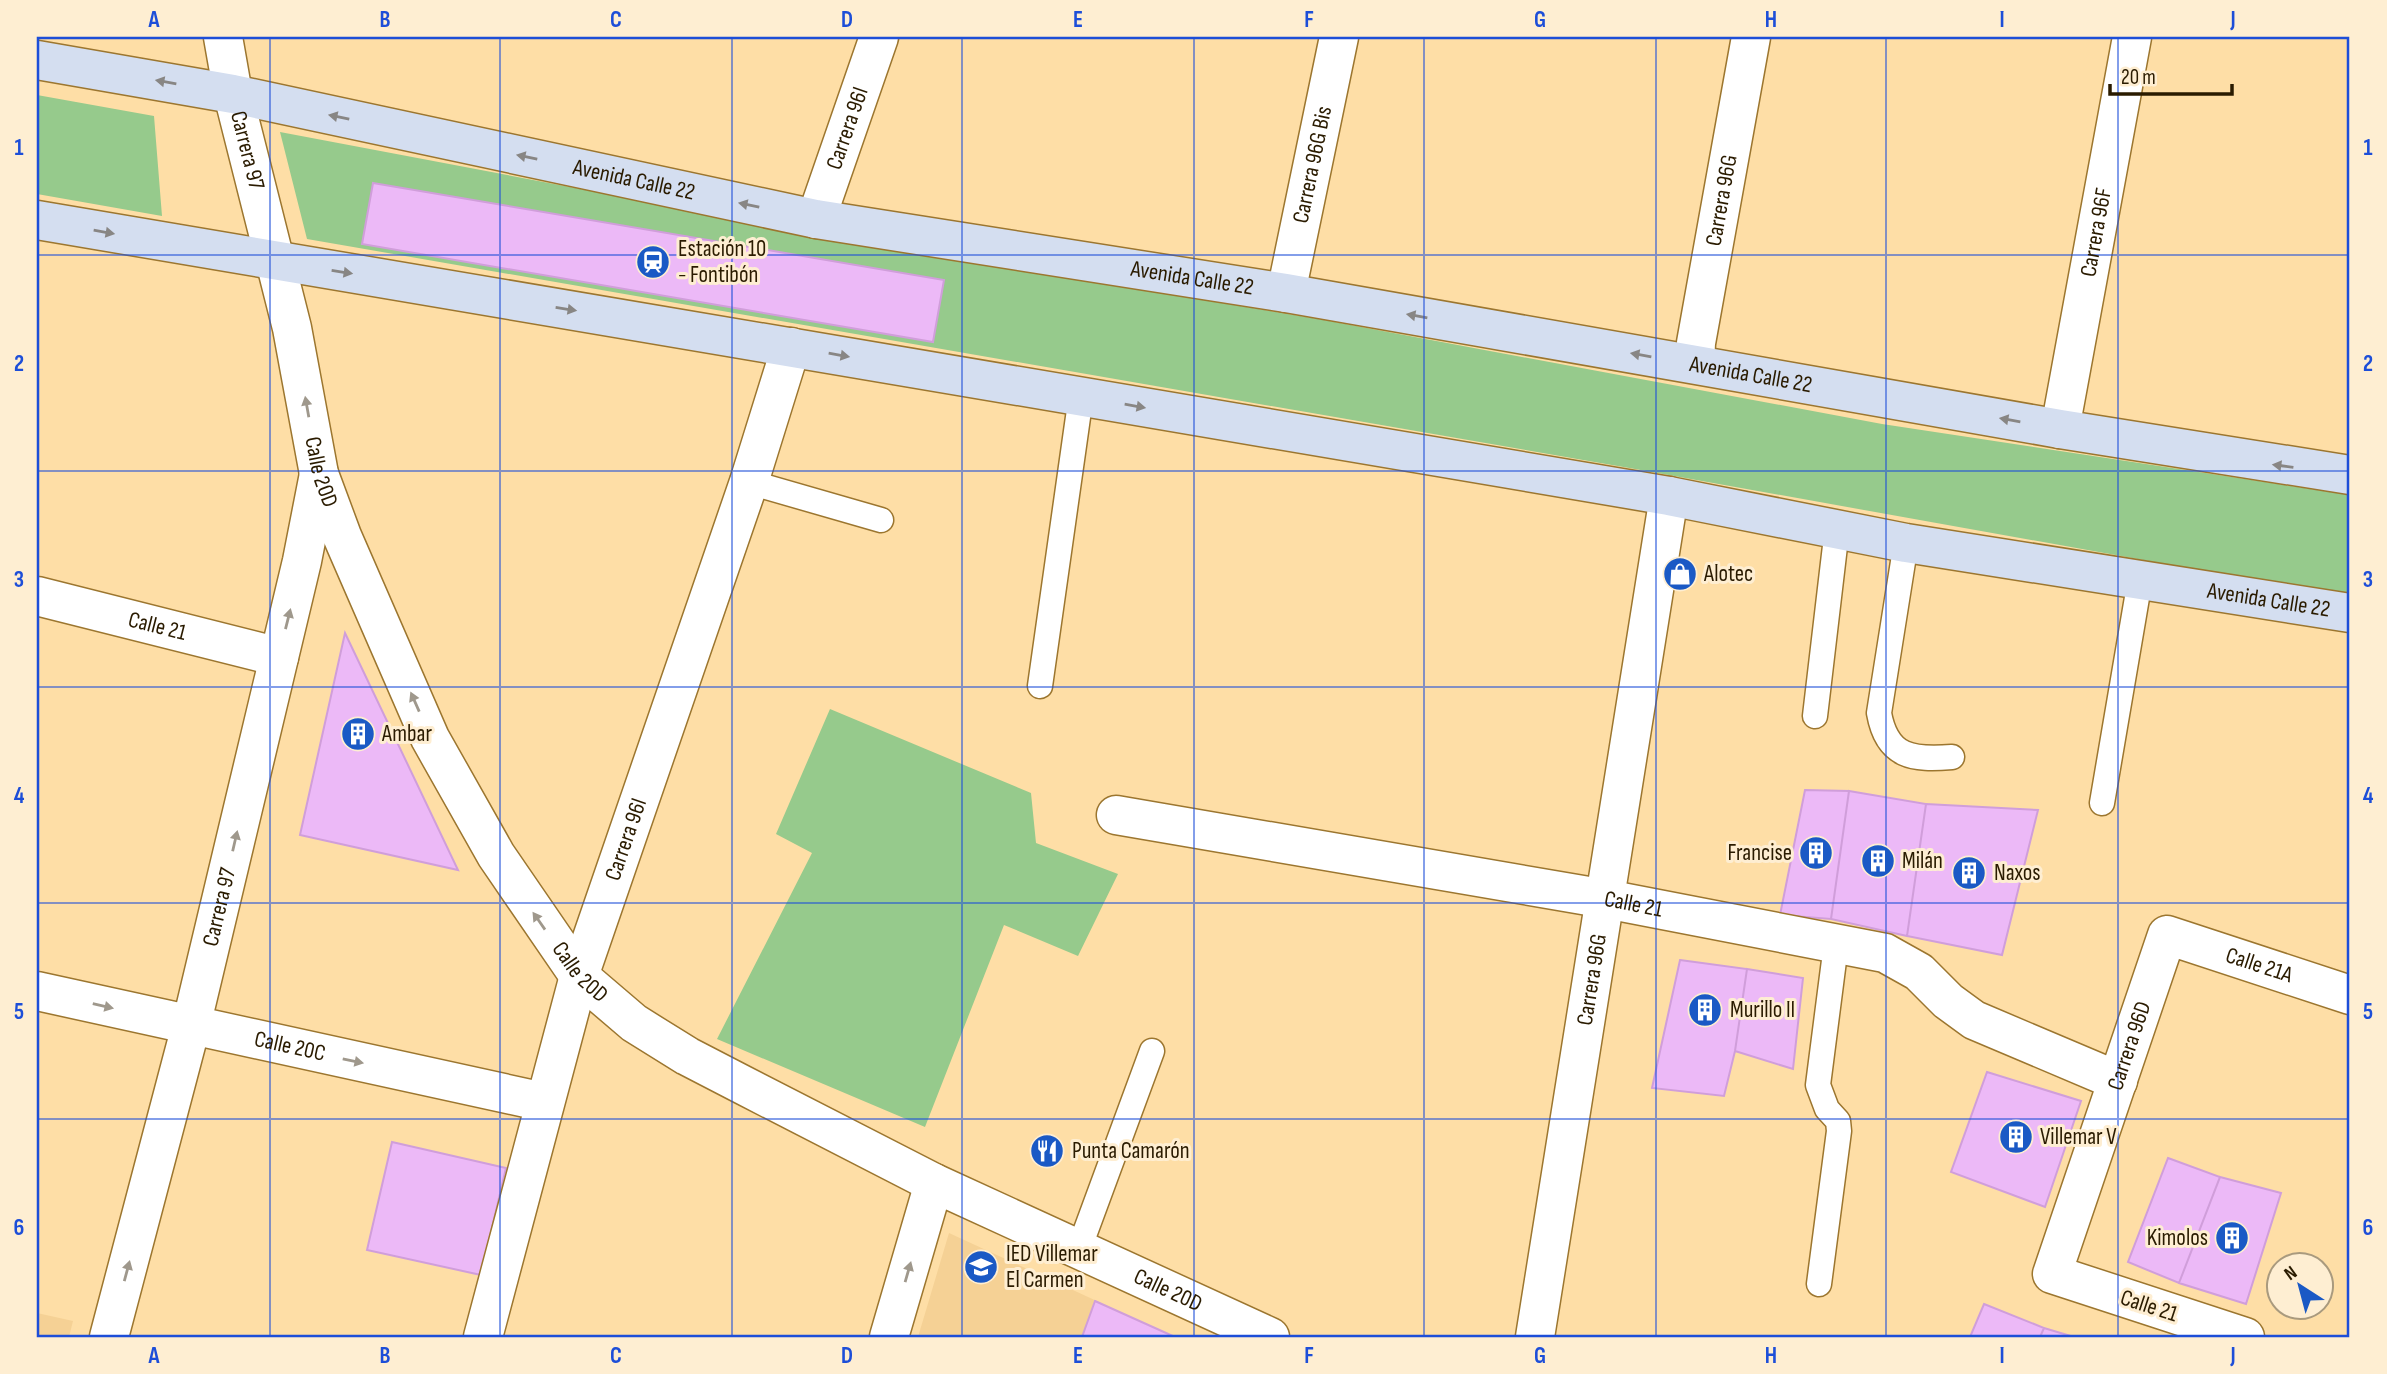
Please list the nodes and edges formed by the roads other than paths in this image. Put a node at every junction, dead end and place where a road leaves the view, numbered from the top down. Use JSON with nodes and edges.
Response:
{"nodes":[{"id":1,"x":223,"y":37,"type":"edge"},
{"id":2,"x":879,"y":37,"type":"edge"},
{"id":3,"x":1339,"y":37,"type":"edge"},
{"id":4,"x":1751,"y":37,"type":"edge"},
{"id":5,"x":2132,"y":37,"type":"edge"},
{"id":6,"x":37,"y":60,"type":"edge"},
{"id":7,"x":233,"y":94,"type":"junction"},
{"id":8,"x":816,"y":219,"type":"junction"},
{"id":9,"x":37,"y":220,"type":"edge"},
{"id":10,"x":274,"y":261,"type":"junction"},
{"id":11,"x":1286,"y":293,"type":"junction"},
{"id":12,"x":791,"y":347,"type":"junction"},
{"id":13,"x":1695,"y":364,"type":"junction"},
{"id":14,"x":1081,"y":396,"type":"junction"},
{"id":15,"x":2060,"y":429,"type":"junction"},
{"id":16,"x":319,"y":474,"type":"junction"},
{"id":17,"x":2350,"y":475,"type":"edge"},
{"id":18,"x":749,"y":482,"type":"junction"},
{"id":19,"x":1670,"y":496,"type":"junction"},
{"id":20,"x":881,"y":520,"type":"dead end"},
{"id":21,"x":1837,"y":529,"type":"junction"},
{"id":22,"x":1906,"y":543,"type":"junction"},
{"id":23,"x":2140,"y":579,"type":"junction"},
{"id":24,"x":37,"y":596,"type":"edge"},
{"id":25,"x":2350,"y":613,"type":"edge"},
{"id":26,"x":279,"y":657,"type":"junction"},
{"id":27,"x":1040,"y":686,"type":"dead end"},
{"id":28,"x":1815,"y":716,"type":"dead end"},
{"id":29,"x":1952,"y":757,"type":"dead end"},
{"id":30,"x":2102,"y":803,"type":"dead end"},
{"id":31,"x":1116,"y":815,"type":"dead end"},
{"id":32,"x":1606,"y":900,"type":"junction"},
{"id":33,"x":2167,"y":935,"type":"joint"},
{"id":34,"x":1836,"y":945,"type":"junction"},
{"id":35,"x":579,"y":976,"type":"junction"},
{"id":36,"x":37,"y":991,"type":"edge"},
{"id":37,"x":2350,"y":995,"type":"edge"},
{"id":38,"x":191,"y":1026,"type":"junction"},
{"id":39,"x":1152,"y":1052,"type":"dead end"},
{"id":40,"x":2118,"y":1081,"type":"junction"},
{"id":41,"x":544,"y":1102,"type":"junction"},
{"id":42,"x":933,"y":1183,"type":"junction"},
{"id":43,"x":1079,"y":1250,"type":"junction"},
{"id":44,"x":2052,"y":1274,"type":"joint"},
{"id":45,"x":1819,"y":1284,"type":"dead end"},
{"id":46,"x":109,"y":1337,"type":"edge"},
{"id":47,"x":482,"y":1337,"type":"edge"},
{"id":48,"x":889,"y":1337,"type":"edge"},
{"id":49,"x":1270,"y":1337,"type":"edge"},
{"id":50,"x":1535,"y":1337,"type":"edge"},
{"id":51,"x":2245,"y":1337,"type":"edge"}],
"edges":[{"from":1,"to":7,"type":"street","name":"Carrera 97"},
{"from":2,"to":8,"type":"street","name":"Carrera 96I"},
{"from":3,"to":11,"type":"street","name":"Carrera 96G Bis"},
{"from":4,"to":13,"type":"street","name":"Carrera 96G"},
{"from":5,"to":15,"type":"street","name":"Carrera 96F"},
{"from":7,"to":6,"type":"main road","name":"Avenida Calle 22","one_way":true},
{"from":8,"to":7,"type":"main road","name":"Avenida Calle 22","one_way":true},
{"from":7,"to":10,"type":"street","name":"Carrera 97"},
{"from":8,"to":11,"type":"main road","name":"Avenida Calle 22"},
{"from":9,"to":10,"type":"main road","name":"Avenida Calle 22","one_way":true},
{"from":10,"to":12,"type":"main road","name":"Avenida Calle 22","one_way":true},
{"from":16,"to":10,"type":"street","name":"Calle 20D","one_way":true},
{"from":13,"to":11,"type":"main road","name":"Avenida Calle 22","one_way":true},
{"from":12,"to":14,"type":"main road","name":"Avenida Calle 22","one_way":true},
{"from":12,"to":18,"type":"street","name":"Carrera 96I"},
{"from":15,"to":13,"type":"main road","name":"Avenida Calle 22","one_way":true},
{"from":14,"to":19,"type":"main road","name":"Avenida Calle 22","one_way":true},
{"from":14,"to":27,"type":"lane"},
{"from":17,"to":15,"type":"main road","name":"Avenida Calle 22","one_way":true},
{"from":26,"to":16,"type":"street","name":"Carrera 97","one_way":true},
{"from":35,"to":16,"type":"street","name":"Calle 20D","one_way":true},
{"from":18,"to":20,"type":"lane"},
{"from":18,"to":35,"type":"street","name":"Carrera 96I"},
{"from":19,"to":21,"type":"main road","name":"Avenida Calle 22"},
{"from":19,"to":32,"type":"street","name":"Carrera 96G"},
{"from":21,"to":22,"type":"main road","name":"Avenida Calle 22"},
{"from":21,"to":28,"type":"lane"},
{"from":22,"to":23,"type":"main road","name":"Avenida Calle 22"},
{"from":22,"to":29,"type":"lane"},
{"from":23,"to":25,"type":"main road","name":"Avenida Calle 22"},
{"from":23,"to":30,"type":"lane"},
{"from":24,"to":26,"type":"street","name":"Calle 21"},
{"from":38,"to":26,"type":"street","name":"Carrera 97","one_way":true},
{"from":31,"to":32,"type":"street","name":"Calle 21"},
{"from":32,"to":34,"type":"street","name":"Calle 21"},
{"from":32,"to":50,"type":"street","name":"Carrera 96G"},
{"from":33,"to":37,"type":"street","name":"Calle 21A"},
{"from":33,"to":40,"type":"street","name":"Carrera 96D"},
{"from":34,"to":40,"type":"street","name":"Calle 21"},
{"from":34,"to":45,"type":"lane"},
{"from":35,"to":41,"type":"street","name":"Carrera 96I"},
{"from":35,"to":42,"type":"street","name":"Calle 20D"},
{"from":36,"to":38,"type":"street","name":"Calle 20C","one_way":true},
{"from":38,"to":41,"type":"street","name":"Calle 20C","one_way":true},
{"from":46,"to":38,"type":"street","name":"Carrera 97","one_way":true},
{"from":39,"to":43,"type":"lane"},
{"from":40,"to":44,"type":"street","name":"Carrera 96D"},
{"from":41,"to":47,"type":"street","name":"Carrera 96I"},
{"from":42,"to":43,"type":"street","name":"Calle 20D"},
{"from":48,"to":42,"type":"street","one_way":true},
{"from":43,"to":49,"type":"street","name":"Calle 20D"},
{"from":44,"to":51,"type":"street","name":"Calle 21"}]}
